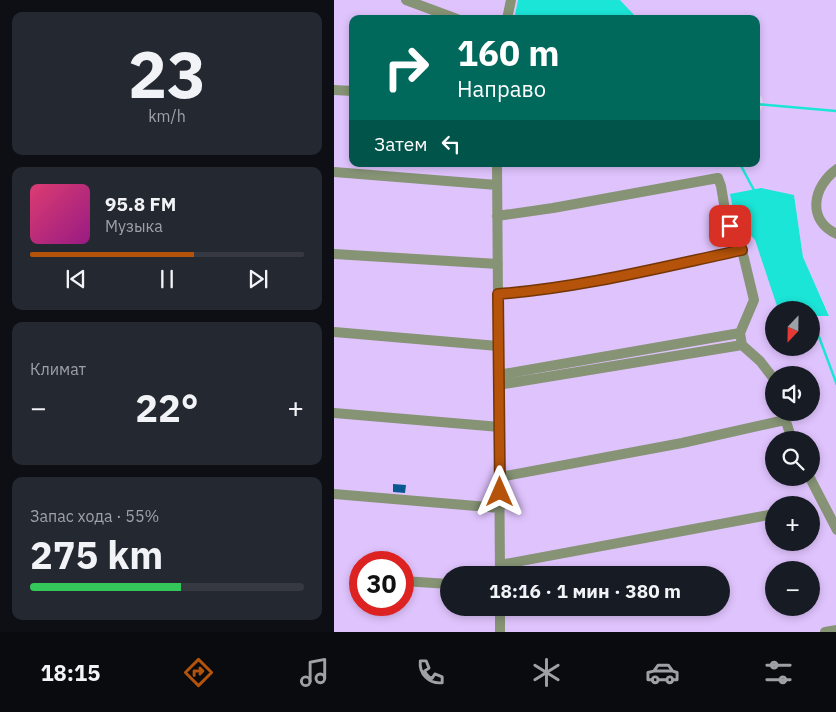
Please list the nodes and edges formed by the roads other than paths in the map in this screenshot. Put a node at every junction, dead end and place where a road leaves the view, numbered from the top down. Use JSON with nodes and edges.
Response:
{"nodes":[{"id":1,"x":406,"y":0,"type":"edge"},
{"id":2,"x":511,"y":0,"type":"edge"},
{"id":3,"x":446,"y":15,"type":"edge"},
{"id":4,"x":508,"y":15,"type":"edge"},
{"id":5,"x":334,"y":90,"type":"edge"},
{"id":6,"x":349,"y":91,"type":"edge"},
{"id":7,"x":497,"y":167,"type":"edge"},
{"id":8,"x":836,"y":169,"type":"edge"},
{"id":9,"x":334,"y":172,"type":"edge"},
{"id":10,"x":497,"y":185,"type":"junction"},
{"id":11,"x":497,"y":216,"type":"junction"},
{"id":12,"x":836,"y":234,"type":"edge"},
{"id":13,"x":742,"y":250,"type":"junction"},
{"id":14,"x":334,"y":254,"type":"edge"},
{"id":15,"x":498,"y":264,"type":"junction"},
{"id":16,"x":498,"y":294,"type":"junction"},
{"id":17,"x":334,"y":332,"type":"edge"},
{"id":18,"x":740,"y":333,"type":"junction"},
{"id":19,"x":742,"y":345,"type":"junction"},
{"id":20,"x":498,"y":346,"type":"junction"},
{"id":21,"x":765,"y":367,"type":"edge"},
{"id":22,"x":498,"y":380,"type":"junction"},
{"id":23,"x":334,"y":413,"type":"edge"},
{"id":24,"x":765,"y":421,"type":"edge"},
{"id":25,"x":500,"y":427,"type":"junction"},
{"id":26,"x":500,"y":477,"type":"junction"},
{"id":27,"x":814,"y":486,"type":"edge"},
{"id":28,"x":334,"y":494,"type":"edge"},
{"id":29,"x":823,"y":503,"type":"junction"},
{"id":30,"x":820,"y":504,"type":"edge"},
{"id":31,"x":500,"y":508,"type":"junction"},
{"id":32,"x":765,"y":516,"type":"edge"},
{"id":33,"x":836,"y":530,"type":"edge"},
{"id":34,"x":500,"y":566,"type":"edge"},
{"id":35,"x":520,"y":566,"type":"edge"},
{"id":36,"x":414,"y":582,"type":"edge"},
{"id":37,"x":440,"y":583,"type":"edge"},
{"id":38,"x":500,"y":616,"type":"edge"},
{"id":39,"x":836,"y":630,"type":"edge"},
{"id":40,"x":500,"y":632,"type":"edge"},
{"id":41,"x":825,"y":632,"type":"edge"}],
"edges":[{"from":1,"to":3,"type":"street"},
{"from":2,"to":4,"type":"street"},
{"from":5,"to":6,"type":"street"},
{"from":7,"to":10,"type":"street"},
{"from":8,"to":12,"type":"street"},
{"from":9,"to":10,"type":"street"},
{"from":10,"to":11,"type":"street"},
{"from":11,"to":13,"type":"street"},
{"from":11,"to":15,"type":"street"},
{"from":13,"to":16,"type":"street"},
{"from":13,"to":18,"type":"street"},
{"from":14,"to":15,"type":"street"},
{"from":15,"to":16,"type":"street"},
{"from":16,"to":20,"type":"street"},
{"from":17,"to":20,"type":"street"},
{"from":18,"to":19,"type":"street"},
{"from":18,"to":22,"type":"street"},
{"from":19,"to":21,"type":"street"},
{"from":19,"to":22,"type":"street"},
{"from":20,"to":22,"type":"street"},
{"from":22,"to":25,"type":"street"},
{"from":23,"to":25,"type":"street"},
{"from":24,"to":26,"type":"street"},
{"from":25,"to":26,"type":"street"},
{"from":26,"to":31,"type":"street"},
{"from":27,"to":29,"type":"street"},
{"from":28,"to":31,"type":"street"},
{"from":29,"to":30,"type":"street"},
{"from":29,"to":33,"type":"street"},
{"from":31,"to":34,"type":"street"},
{"from":32,"to":35,"type":"street"},
{"from":36,"to":37,"type":"street"},
{"from":38,"to":40,"type":"street"},
{"from":39,"to":41,"type":"street"}]}
